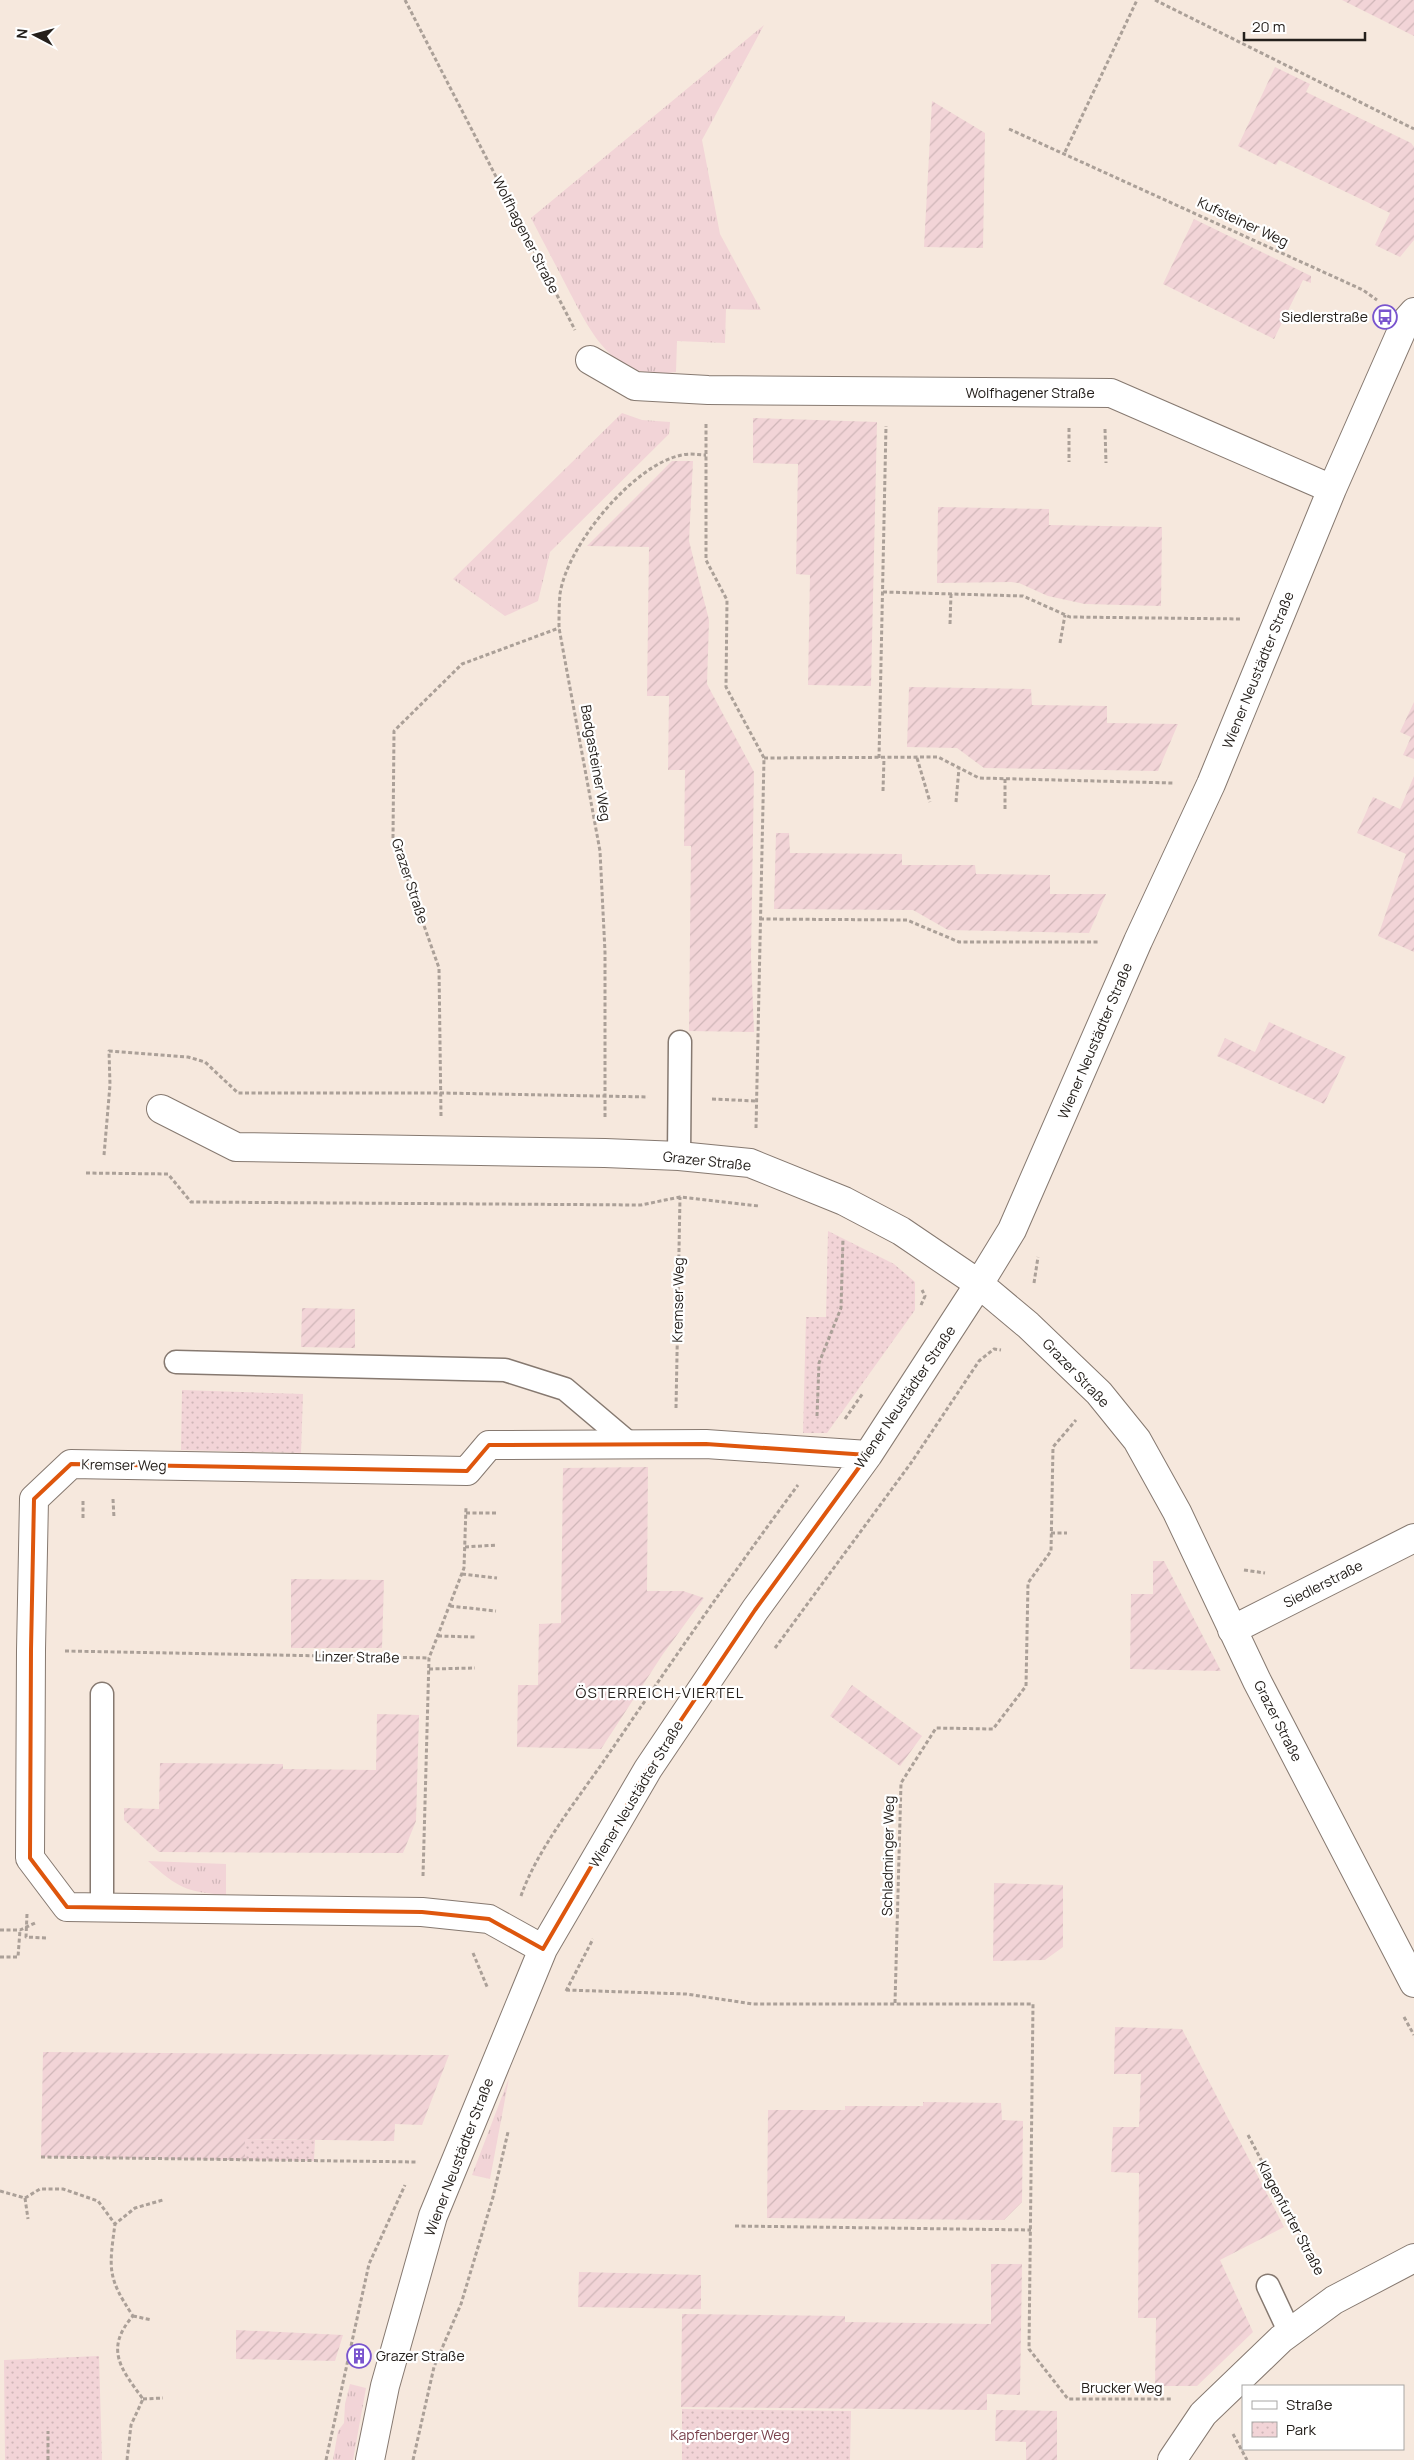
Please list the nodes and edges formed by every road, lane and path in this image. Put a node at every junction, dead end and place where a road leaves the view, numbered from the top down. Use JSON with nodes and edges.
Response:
{"nodes":[{"id":1,"x":405,"y":0,"type":"edge"},
{"id":2,"x":1136,"y":0,"type":"edge"},
{"id":3,"x":1155,"y":0,"type":"edge"},
{"id":4,"x":1009,"y":128,"type":"dead end"},
{"id":5,"x":1414,"y":129,"type":"edge"},
{"id":6,"x":1065,"y":152,"type":"junction"},
{"id":7,"x":1410,"y":316,"type":"edge"},
{"id":8,"x":590,"y":360,"type":"joint"},
{"id":9,"x":708,"y":390,"type":"junction"},
{"id":10,"x":887,"y":392,"type":"junction"},
{"id":11,"x":1069,"y":419,"type":"dead end"},
{"id":12,"x":1105,"y":421,"type":"dead end"},
{"id":13,"x":706,"y":455,"type":"junction"},
{"id":14,"x":1069,"y":462,"type":"dead end"},
{"id":15,"x":1106,"y":463,"type":"dead end"},
{"id":16,"x":1332,"y":489,"type":"junction"},
{"id":17,"x":883,"y":592,"type":"junction"},
{"id":18,"x":951,"y":594,"type":"junction"},
{"id":19,"x":1065,"y":615,"type":"junction"},
{"id":20,"x":1279,"y":619,"type":"junction"},
{"id":21,"x":950,"y":624,"type":"dead end"},
{"id":22,"x":559,"y":628,"type":"junction"},
{"id":23,"x":1060,"y":643,"type":"dead end"},
{"id":24,"x":764,"y":758,"type":"junction"},
{"id":25,"x":882,"y":758,"type":"junction"},
{"id":26,"x":917,"y":758,"type":"junction"},
{"id":27,"x":959,"y":768,"type":"junction"},
{"id":28,"x":1005,"y":779,"type":"junction"},
{"id":29,"x":1212,"y":784,"type":"junction"},
{"id":30,"x":883,"y":791,"type":"dead end"},
{"id":31,"x":930,"y":802,"type":"dead end"},
{"id":32,"x":956,"y":802,"type":"dead end"},
{"id":33,"x":1005,"y":810,"type":"dead end"},
{"id":34,"x":760,"y":918,"type":"junction"},
{"id":35,"x":1138,"y":941,"type":"junction"},
{"id":36,"x":680,"y":1042,"type":"dead end"},
{"id":37,"x":441,"y":1093,"type":"junction"},
{"id":38,"x":605,"y":1096,"type":"junction"},
{"id":39,"x":679,"y":1098,"type":"junction"},
{"id":40,"x":756,"y":1101,"type":"junction"},
{"id":41,"x":161,"y":1109,"type":"dead end"},
{"id":42,"x":442,"y":1150,"type":"junction"},
{"id":43,"x":605,"y":1153,"type":"junction"},
{"id":44,"x":104,"y":1155,"type":"dead end"},
{"id":45,"x":679,"y":1156,"type":"junction"},
{"id":46,"x":750,"y":1163,"type":"junction"},
{"id":47,"x":86,"y":1172,"type":"dead end"},
{"id":48,"x":680,"y":1197,"type":"junction"},
{"id":49,"x":844,"y":1201,"type":"junction"},
{"id":50,"x":764,"y":1207,"type":"dead end"},
{"id":51,"x":1042,"y":1249,"type":"dead end"},
{"id":52,"x":979,"y":1284,"type":"junction"},
{"id":53,"x":1033,"y":1285,"type":"dead end"},
{"id":54,"x":922,"y":1287,"type":"dead end"},
{"id":55,"x":917,"y":1313,"type":"dead end"},
{"id":56,"x":1010,"y":1352,"type":"dead end"},
{"id":57,"x":176,"y":1362,"type":"dead end"},
{"id":58,"x":868,"y":1386,"type":"dead end"},
{"id":59,"x":1099,"y":1393,"type":"junction"},
{"id":60,"x":630,"y":1444,"type":"junction"},
{"id":61,"x":676,"y":1444,"type":"junction"},
{"id":62,"x":819,"y":1451,"type":"junction"},
{"id":63,"x":868,"y":1455,"type":"junction"},
{"id":64,"x":467,"y":1471,"type":"junction"},
{"id":65,"x":466,"y":1513,"type":"junction"},
{"id":66,"x":498,"y":1513,"type":"dead end"},
{"id":67,"x":1051,"y":1533,"type":"junction"},
{"id":68,"x":1067,"y":1533,"type":"dead end"},
{"id":69,"x":1414,"y":1538,"type":"edge"},
{"id":70,"x":497,"y":1545,"type":"dead end"},
{"id":71,"x":465,"y":1546,"type":"junction"},
{"id":72,"x":1236,"y":1568,"type":"dead end"},
{"id":73,"x":462,"y":1574,"type":"junction"},
{"id":74,"x":1272,"y":1574,"type":"dead end"},
{"id":75,"x":497,"y":1578,"type":"dead end"},
{"id":76,"x":450,"y":1606,"type":"junction"},
{"id":77,"x":496,"y":1612,"type":"dead end"},
{"id":78,"x":1232,"y":1630,"type":"junction"},
{"id":79,"x":438,"y":1636,"type":"junction"},
{"id":80,"x":475,"y":1637,"type":"dead end"},
{"id":81,"x":31,"y":1650,"type":"junction"},
{"id":82,"x":769,"y":1656,"type":"dead end"},
{"id":83,"x":429,"y":1658,"type":"junction"},
{"id":84,"x":475,"y":1668,"type":"dead end"},
{"id":85,"x":429,"y":1669,"type":"junction"},
{"id":86,"x":102,"y":1694,"type":"dead end"},
{"id":87,"x":30,"y":1858,"type":"junction"},
{"id":88,"x":102,"y":1907,"type":"junction"},
{"id":89,"x":422,"y":1912,"type":"junction"},
{"id":90,"x":20,"y":1930,"type":"dead end"},
{"id":91,"x":509,"y":1930,"type":"junction"},
{"id":92,"x":597,"y":1930,"type":"dead end"},
{"id":93,"x":56,"y":1938,"type":"dead end"},
{"id":94,"x":470,"y":1946,"type":"dead end"},
{"id":95,"x":543,"y":1949,"type":"junction"},
{"id":96,"x":0,"y":1957,"type":"edge"},
{"id":97,"x":492,"y":1982,"type":"dead end"},
{"id":98,"x":1414,"y":1983,"type":"edge"},
{"id":99,"x":528,"y":1988,"type":"junction"},
{"id":100,"x":567,"y":1990,"type":"junction"},
{"id":101,"x":563,"y":1998,"type":"dead end"},
{"id":102,"x":895,"y":2003,"type":"junction"},
{"id":103,"x":1400,"y":2010,"type":"dead end"},
{"id":104,"x":1414,"y":2035,"type":"edge"},
{"id":105,"x":509,"y":2129,"type":"dead end"},
{"id":106,"x":1248,"y":2135,"type":"dead end"},
{"id":107,"x":421,"y":2153,"type":"dead end"},
{"id":108,"x":41,"y":2157,"type":"dead end"},
{"id":109,"x":418,"y":2162,"type":"junction"},
{"id":110,"x":454,"y":2162,"type":"junction"},
{"id":111,"x":413,"y":2170,"type":"dead end"},
{"id":112,"x":409,"y":2178,"type":"dead end"},
{"id":113,"x":0,"y":2191,"type":"edge"},
{"id":114,"x":25,"y":2198,"type":"junction"},
{"id":115,"x":162,"y":2200,"type":"dead end"},
{"id":116,"x":28,"y":2219,"type":"dead end"},
{"id":117,"x":115,"y":2224,"type":"junction"},
{"id":118,"x":735,"y":2226,"type":"dead end"},
{"id":119,"x":1031,"y":2230,"type":"junction"},
{"id":120,"x":1414,"y":2258,"type":"edge"},
{"id":121,"x":1268,"y":2286,"type":"dead end"},
{"id":122,"x":1334,"y":2300,"type":"junction"},
{"id":123,"x":134,"y":2316,"type":"junction"},
{"id":124,"x":152,"y":2320,"type":"dead end"},
{"id":125,"x":1290,"y":2333,"type":"junction"},
{"id":126,"x":163,"y":2398,"type":"dead end"},
{"id":127,"x":143,"y":2399,"type":"junction"},
{"id":128,"x":1203,"y":2414,"type":"junction"},
{"id":129,"x":48,"y":2431,"type":"dead end"},
{"id":130,"x":48,"y":2460,"type":"edge"},
{"id":131,"x":127,"y":2460,"type":"edge"},
{"id":132,"x":326,"y":2460,"type":"edge"},
{"id":133,"x":370,"y":2460,"type":"edge"},
{"id":134,"x":413,"y":2460,"type":"edge"},
{"id":135,"x":1172,"y":2460,"type":"edge"}],
"edges":[{"from":1,"to":8,"type":"path","name":"Wolfhagener Straße"},
{"from":2,"to":6,"type":"path"},
{"from":3,"to":5,"type":"path"},
{"from":4,"to":6,"type":"path","name":"Kufsteiner Weg"},
{"from":6,"to":7,"type":"path","name":"Kufsteiner Weg"},
{"from":7,"to":16,"type":"street","name":"Wiener Neustädter Straße"},
{"from":8,"to":9,"type":"street","name":"Wolfhagener Straße"},
{"from":9,"to":10,"type":"street","name":"Wolfhagener Straße"},
{"from":9,"to":13,"type":"path"},
{"from":10,"to":16,"type":"street","name":"Wolfhagener Straße"},
{"from":10,"to":17,"type":"path"},
{"from":11,"to":14,"type":"path"},
{"from":12,"to":15,"type":"path"},
{"from":13,"to":22,"type":"path","name":"Badgasteiner Weg"},
{"from":13,"to":24,"type":"path"},
{"from":16,"to":20,"type":"street","name":"Wiener Neustädter Straße"},
{"from":17,"to":18,"type":"path"},
{"from":17,"to":25,"type":"path"},
{"from":18,"to":19,"type":"path"},
{"from":18,"to":21,"type":"path"},
{"from":19,"to":20,"type":"path"},
{"from":19,"to":23,"type":"path"},
{"from":20,"to":29,"type":"street","name":"Wiener Neustädter Straße"},
{"from":22,"to":37,"type":"path","name":"Grazer Straße"},
{"from":22,"to":38,"type":"path","name":"Badgasteiner Weg"},
{"from":24,"to":25,"type":"path"},
{"from":24,"to":34,"type":"path"},
{"from":25,"to":26,"type":"path"},
{"from":25,"to":30,"type":"path"},
{"from":26,"to":27,"type":"path"},
{"from":26,"to":31,"type":"path"},
{"from":27,"to":28,"type":"path"},
{"from":27,"to":32,"type":"path"},
{"from":28,"to":29,"type":"path"},
{"from":28,"to":33,"type":"path"},
{"from":29,"to":35,"type":"street","name":"Wiener Neustädter Straße"},
{"from":34,"to":35,"type":"path"},
{"from":34,"to":40,"type":"path"},
{"from":35,"to":52,"type":"street","name":"Wiener Neustädter Straße"},
{"from":36,"to":39,"type":"lane"},
{"from":37,"to":38,"type":"path"},
{"from":37,"to":42,"type":"path","name":"Grazer Straße"},
{"from":37,"to":44,"type":"path"},
{"from":38,"to":39,"type":"path"},
{"from":38,"to":43,"type":"path","name":"Badgasteiner Weg"},
{"from":39,"to":40,"type":"path"},
{"from":39,"to":45,"type":"lane"},
{"from":40,"to":46,"type":"path"},
{"from":41,"to":42,"type":"street","name":"Grazer Straße"},
{"from":42,"to":43,"type":"street","name":"Grazer Straße"},
{"from":43,"to":45,"type":"street","name":"Grazer Straße"},
{"from":45,"to":46,"type":"street","name":"Grazer Straße"},
{"from":45,"to":48,"type":"path","name":"Kremser Weg"},
{"from":46,"to":49,"type":"street","name":"Grazer Straße"},
{"from":47,"to":48,"type":"path"},
{"from":48,"to":50,"type":"path"},
{"from":48,"to":61,"type":"path","name":"Kremser Weg"},
{"from":49,"to":52,"type":"street","name":"Grazer Straße"},
{"from":49,"to":62,"type":"path"},
{"from":51,"to":53,"type":"path"},
{"from":52,"to":59,"type":"street","name":"Grazer Straße"},
{"from":52,"to":63,"type":"street","name":"Wiener Neustädter Straße"},
{"from":54,"to":55,"type":"path"},
{"from":56,"to":82,"type":"path"},
{"from":57,"to":60,"type":"lane"},
{"from":58,"to":62,"type":"path"},
{"from":59,"to":67,"type":"path","name":"Schladminger Weg"},
{"from":59,"to":78,"type":"street","name":"Grazer Straße"},
{"from":60,"to":61,"type":"street"},
{"from":60,"to":64,"type":"street"},
{"from":61,"to":62,"type":"street"},
{"from":62,"to":63,"type":"street"},
{"from":62,"to":91,"type":"path"},
{"from":63,"to":95,"type":"street","name":"Wiener Neustädter Straße"},
{"from":64,"to":65,"type":"path"},
{"from":64,"to":81,"type":"street","name":"Kremser Weg"},
{"from":65,"to":66,"type":"path"},
{"from":65,"to":71,"type":"path"},
{"from":67,"to":68,"type":"path"},
{"from":67,"to":102,"type":"path","name":"Schladminger Weg"},
{"from":69,"to":78,"type":"street","name":"Siedlerstraße"},
{"from":70,"to":71,"type":"path"},
{"from":71,"to":73,"type":"path"},
{"from":72,"to":74,"type":"path"},
{"from":73,"to":75,"type":"path"},
{"from":73,"to":76,"type":"path"},
{"from":76,"to":77,"type":"path"},
{"from":76,"to":79,"type":"path"},
{"from":78,"to":98,"type":"street","name":"Grazer Straße"},
{"from":79,"to":80,"type":"path"},
{"from":79,"to":83,"type":"path"},
{"from":81,"to":83,"type":"path","name":"Linzer Straße"},
{"from":81,"to":87,"type":"street","name":"Kremser Weg"},
{"from":83,"to":85,"type":"path"},
{"from":84,"to":85,"type":"path"},
{"from":85,"to":89,"type":"path"},
{"from":86,"to":88,"type":"lane"},
{"from":87,"to":88,"type":"street"},
{"from":87,"to":93,"type":"path"},
{"from":88,"to":89,"type":"street"},
{"from":89,"to":91,"type":"street"},
{"from":90,"to":96,"type":"path"},
{"from":91,"to":95,"type":"street"},
{"from":92,"to":100,"type":"path"},
{"from":94,"to":97,"type":"path"},
{"from":95,"to":99,"type":"street","name":"Wiener Neustädter Straße"},
{"from":99,"to":100,"type":"path"},
{"from":99,"to":110,"type":"street","name":"Wiener Neustädter Straße"},
{"from":100,"to":101,"type":"path"},
{"from":100,"to":102,"type":"path"},
{"from":102,"to":119,"type":"path","name":"Brucker Weg"},
{"from":103,"to":104,"type":"path"},
{"from":105,"to":134,"type":"path"},
{"from":106,"to":122,"type":"path","name":"Klagenfurter Straße"},
{"from":107,"to":109,"type":"path"},
{"from":108,"to":109,"type":"path"},
{"from":109,"to":110,"type":"path"},
{"from":109,"to":111,"type":"path"},
{"from":110,"to":133,"type":"street","name":"Wiener Neustädter Straße"},
{"from":112,"to":132,"type":"path"},
{"from":113,"to":114,"type":"path"},
{"from":114,"to":116,"type":"path"},
{"from":114,"to":117,"type":"path"},
{"from":115,"to":117,"type":"path"},
{"from":117,"to":123,"type":"path"},
{"from":118,"to":119,"type":"path"},
{"from":119,"to":128,"type":"path","name":"Brucker Weg"},
{"from":120,"to":122,"type":"street"},
{"from":121,"to":125,"type":"lane"},
{"from":122,"to":125,"type":"street"},
{"from":123,"to":124,"type":"path"},
{"from":123,"to":127,"type":"path"},
{"from":125,"to":128,"type":"street"},
{"from":126,"to":127,"type":"path"},
{"from":127,"to":131,"type":"path"},
{"from":128,"to":135,"type":"street"},
{"from":129,"to":130,"type":"path"}]}
